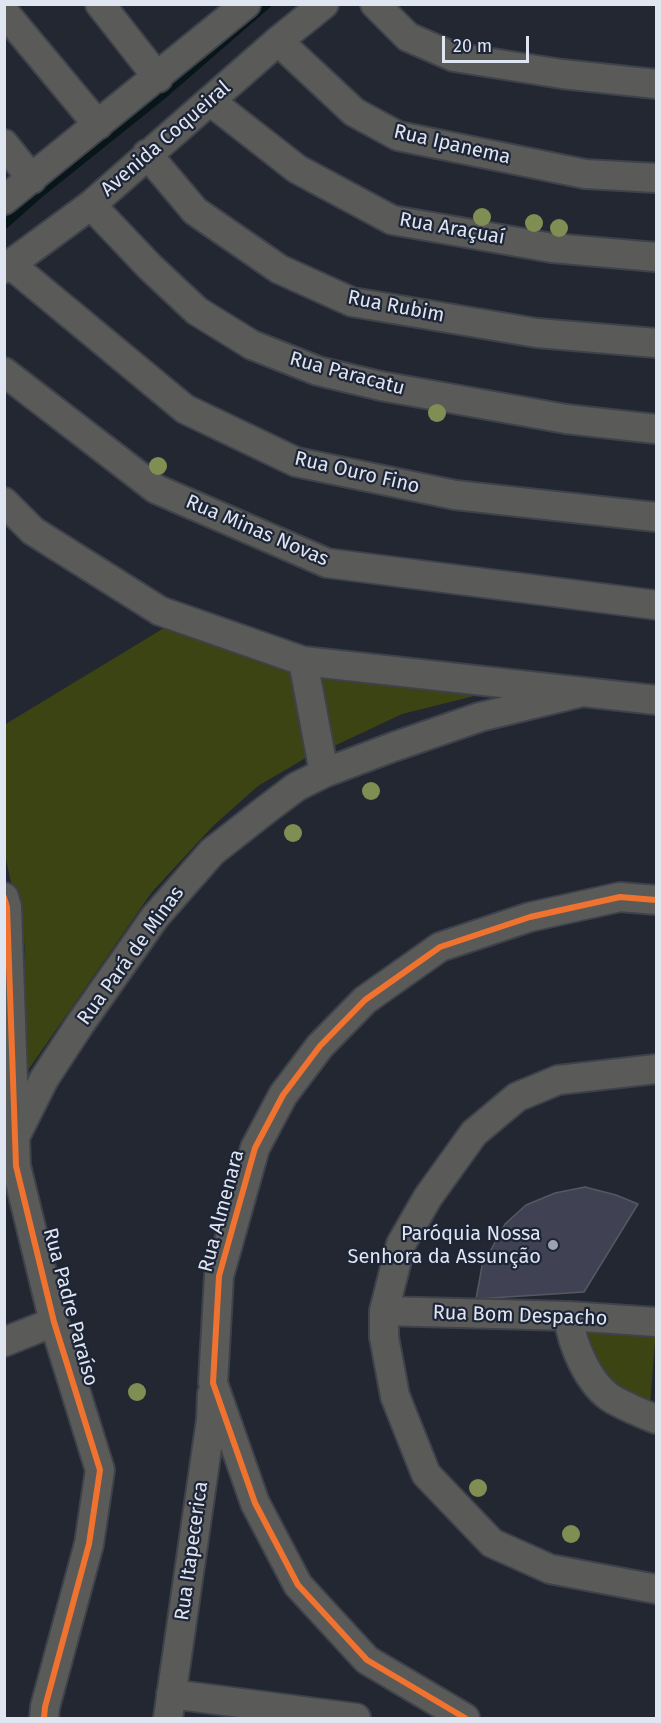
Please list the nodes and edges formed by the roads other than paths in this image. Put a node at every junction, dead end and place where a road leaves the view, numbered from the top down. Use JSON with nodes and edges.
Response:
{"nodes":[{"id":1,"x":100,"y":4,"type":"edge"},
{"id":2,"x":324,"y":4,"type":"edge"},
{"id":3,"x":375,"y":4,"type":"edge"},
{"id":4,"x":232,"y":9,"type":"edge"},
{"id":5,"x":4,"y":12,"type":"edge"},
{"id":6,"x":278,"y":41,"type":"junction"},
{"id":7,"x":158,"y":78,"type":"junction"},
{"id":8,"x":657,"y":84,"type":"edge"},
{"id":9,"x":210,"y":101,"type":"junction"},
{"id":10,"x":98,"y":125,"type":"junction"},
{"id":11,"x":4,"y":144,"type":"edge"},
{"id":12,"x":147,"y":154,"type":"junction"},
{"id":13,"x":657,"y":178,"type":"edge"},
{"id":14,"x":32,"y":179,"type":"junction"},
{"id":15,"x":4,"y":200,"type":"edge"},
{"id":16,"x":90,"y":205,"type":"junction"},
{"id":17,"x":657,"y":257,"type":"edge"},
{"id":18,"x":7,"y":266,"type":"edge"},
{"id":19,"x":657,"y":343,"type":"edge"},
{"id":20,"x":4,"y":372,"type":"edge"},
{"id":21,"x":657,"y":429,"type":"edge"},
{"id":22,"x":4,"y":502,"type":"edge"},
{"id":23,"x":657,"y":517,"type":"edge"},
{"id":24,"x":657,"y":605,"type":"edge"},
{"id":25,"x":303,"y":661,"type":"junction"},
{"id":26,"x":583,"y":692,"type":"junction"},
{"id":27,"x":657,"y":700,"type":"edge"},
{"id":28,"x":324,"y":773,"type":"junction"},
{"id":29,"x":4,"y":897,"type":"edge"},
{"id":30,"x":657,"y":900,"type":"edge"},
{"id":31,"x":657,"y":1069,"type":"edge"},
{"id":32,"x":14,"y":1139,"type":"junction"},
{"id":33,"x":384,"y":1311,"type":"junction"},
{"id":34,"x":568,"y":1316,"type":"junction"},
{"id":35,"x":54,"y":1322,"type":"junction"},
{"id":36,"x":657,"y":1322,"type":"edge"},
{"id":37,"x":4,"y":1342,"type":"edge"},
{"id":38,"x":213,"y":1383,"type":"junction"},
{"id":39,"x":656,"y":1416,"type":"edge"},
{"id":40,"x":657,"y":1588,"type":"edge"},
{"id":41,"x":169,"y":1706,"type":"edge"},
{"id":42,"x":44,"y":1719,"type":"edge"},
{"id":43,"x":356,"y":1719,"type":"edge"},
{"id":44,"x":465,"y":1719,"type":"edge"}],
"edges":[{"from":1,"to":7,"type":"street"},
{"from":2,"to":6,"type":"street","name":"Avenida Coqueiral"},
{"from":3,"to":8,"type":"street"},
{"from":4,"to":7,"type":"street"},
{"from":5,"to":10,"type":"street"},
{"from":6,"to":9,"type":"street","name":"Avenida Coqueiral"},
{"from":6,"to":13,"type":"street","name":"Rua Ipanema"},
{"from":7,"to":10,"type":"street"},
{"from":9,"to":12,"type":"street","name":"Avenida Coqueiral"},
{"from":9,"to":17,"type":"street","name":"Rua Araçuaí"},
{"from":10,"to":14,"type":"street"},
{"from":11,"to":14,"type":"street"},
{"from":12,"to":16,"type":"street","name":"Avenida Coqueiral"},
{"from":12,"to":19,"type":"street","name":"Rua Rubim"},
{"from":14,"to":15,"type":"street"},
{"from":16,"to":18,"type":"street","name":"Avenida Coqueiral"},
{"from":16,"to":21,"type":"street","name":"Rua Paracatu"},
{"from":18,"to":23,"type":"street","name":"Rua Ouro Fino"},
{"from":20,"to":24,"type":"street","name":"Rua Minas Novas"},
{"from":22,"to":25,"type":"street","name":"Rua Pará de Minas"},
{"from":25,"to":26,"type":"street","name":"Rua Pará de Minas"},
{"from":25,"to":28,"type":"street"},
{"from":26,"to":27,"type":"street","name":"Rua Pará de Minas"},
{"from":26,"to":28,"type":"street","name":"Rua Pará de Minas"},
{"from":28,"to":32,"type":"street","name":"Rua Pará de Minas"},
{"from":29,"to":32,"type":"street","name":"Rua Padre Paraíso"},
{"from":30,"to":38,"type":"street","name":"Rua Almenara"},
{"from":31,"to":33,"type":"street"},
{"from":32,"to":35,"type":"street","name":"Rua Padre Paraíso"},
{"from":33,"to":34,"type":"street","name":"Rua Bom Despacho"},
{"from":33,"to":40,"type":"street"},
{"from":34,"to":36,"type":"street","name":"Rua Bom Despacho"},
{"from":34,"to":39,"type":"street"},
{"from":35,"to":37,"type":"street"},
{"from":35,"to":42,"type":"street","name":"Rua Padre Paraíso"},
{"from":38,"to":41,"type":"street","name":"Rua Itapecerica"},
{"from":38,"to":44,"type":"street","name":"Rua Almenara"},
{"from":41,"to":43,"type":"street"}]}
